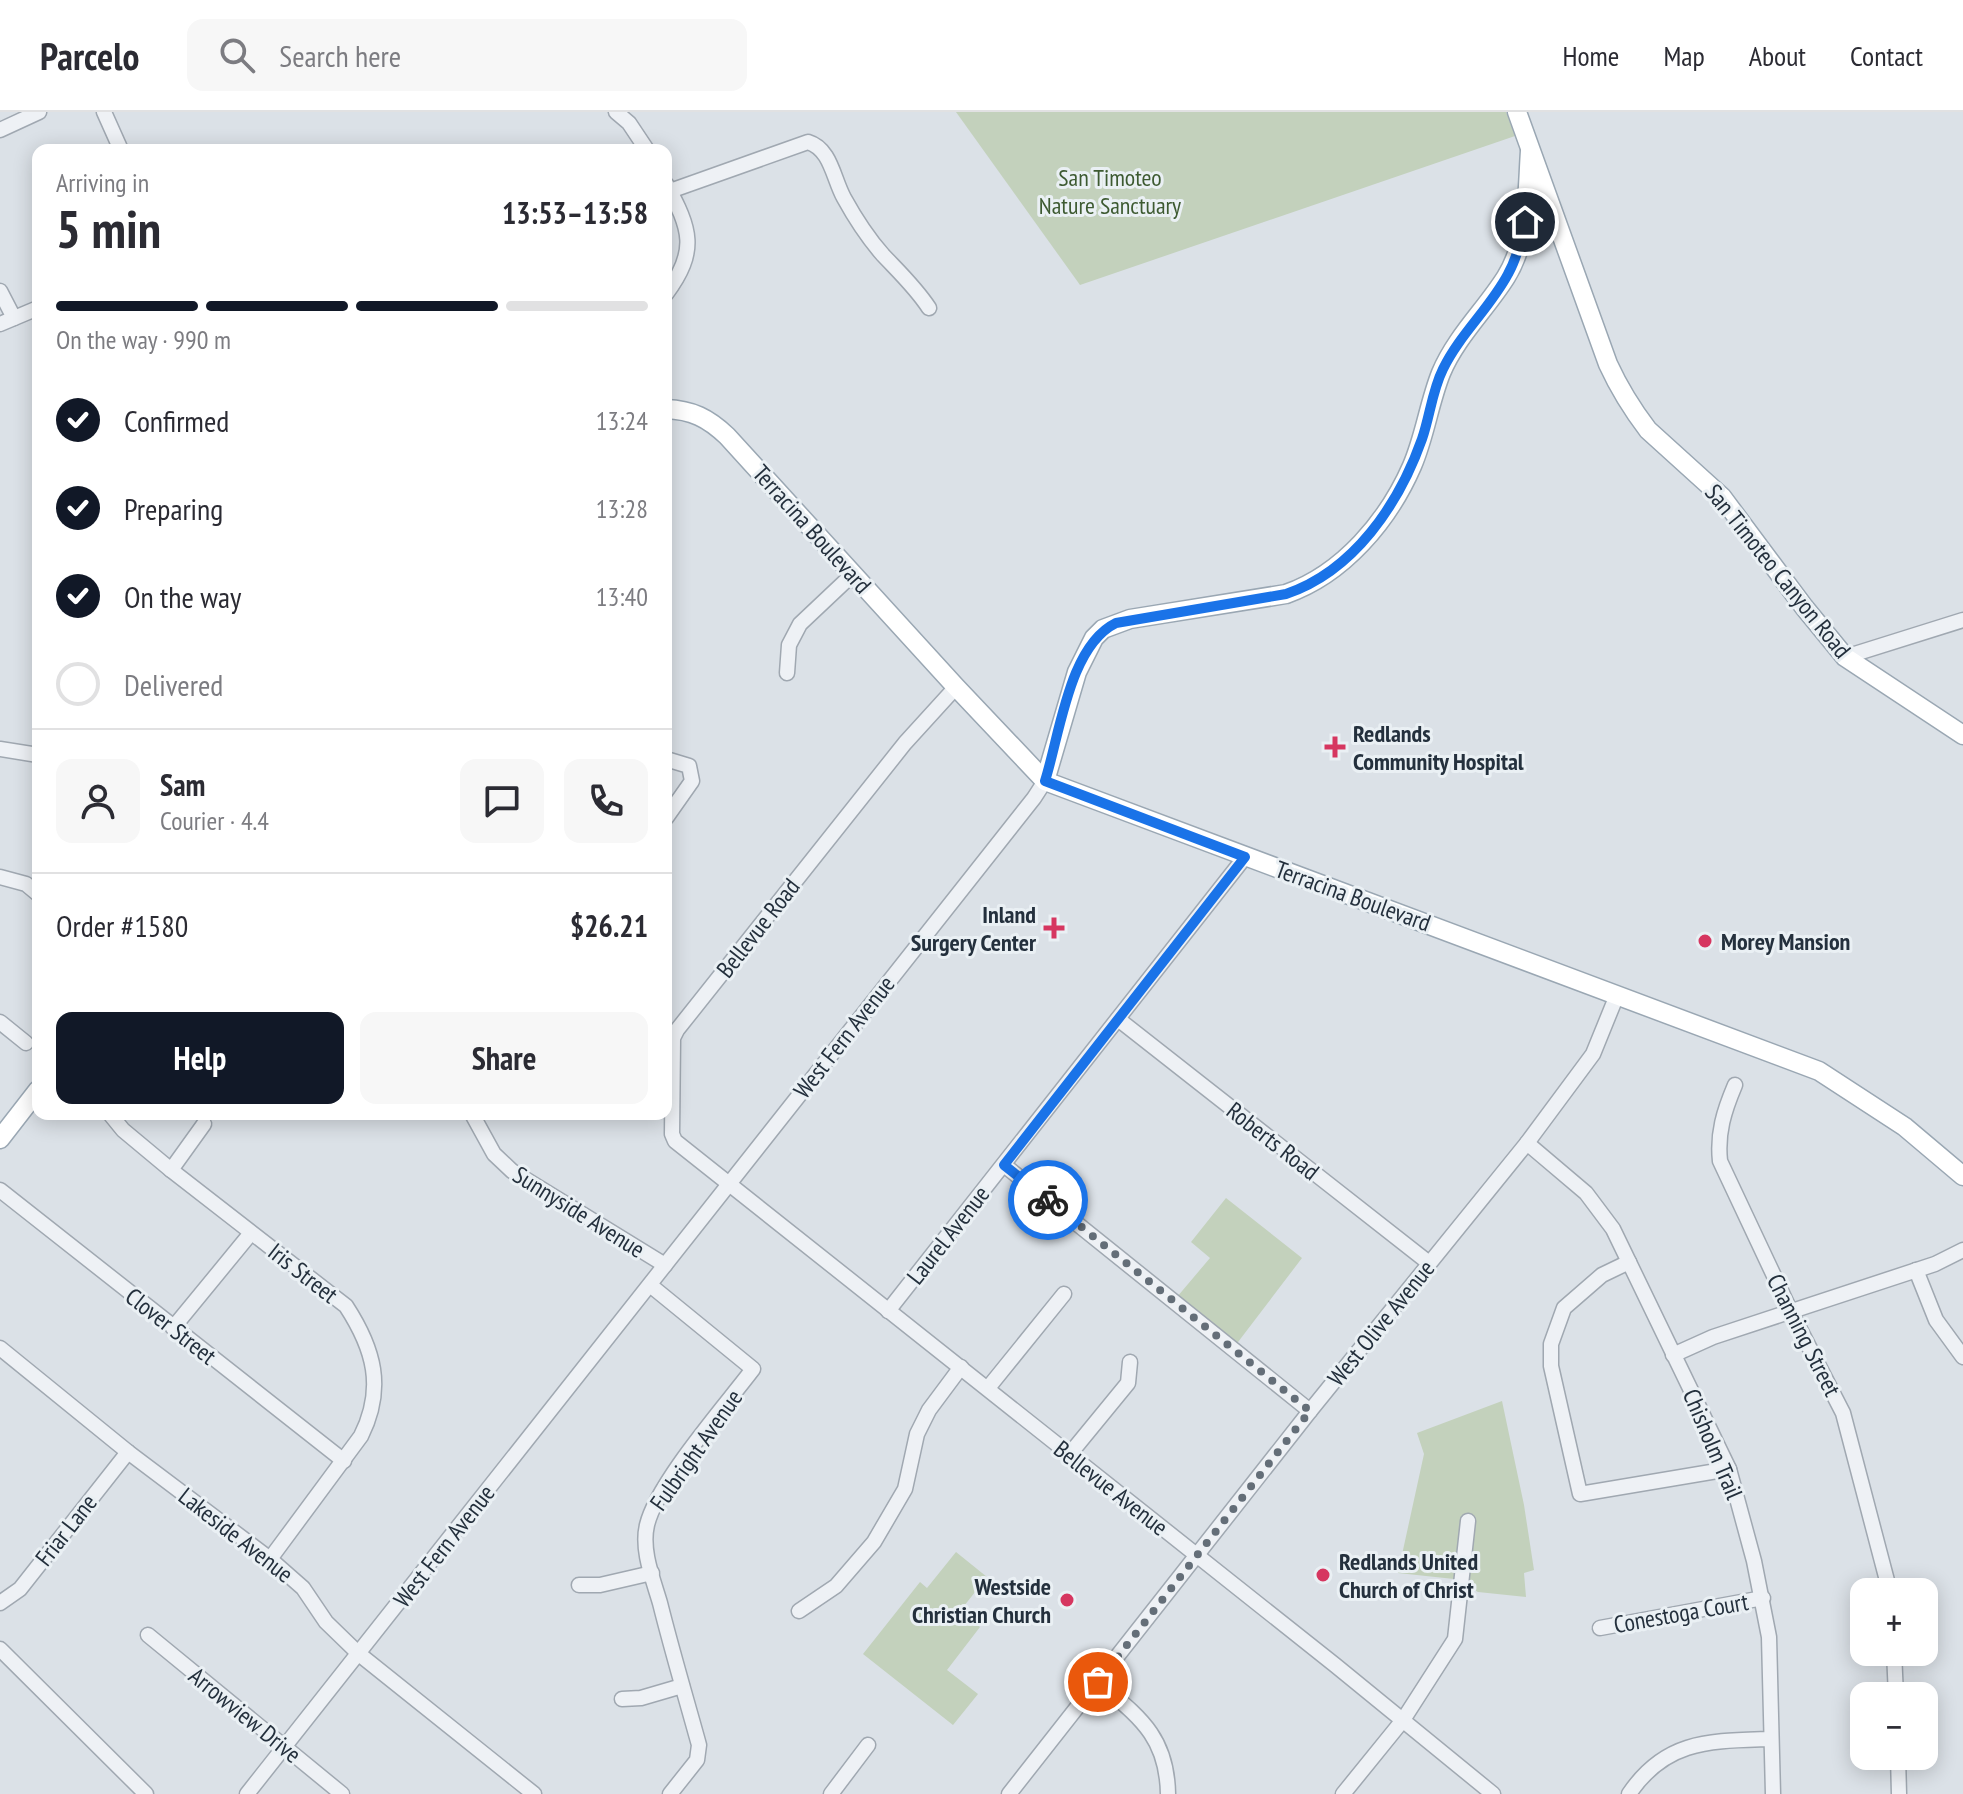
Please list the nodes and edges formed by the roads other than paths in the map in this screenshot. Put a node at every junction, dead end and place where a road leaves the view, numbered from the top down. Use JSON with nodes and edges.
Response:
{"nodes":[{"id":1,"x":39,"y":112,"type":"edge"},
{"id":2,"x":104,"y":112,"type":"edge"},
{"id":3,"x":616,"y":112,"type":"edge"},
{"id":4,"x":1517,"y":112,"type":"edge"},
{"id":5,"x":0,"y":130,"type":"edge"},
{"id":6,"x":118,"y":144,"type":"edge"},
{"id":7,"x":643,"y":144,"type":"edge"},
{"id":8,"x":1530,"y":151,"type":"junction"},
{"id":9,"x":672,"y":186,"type":"edge"},
{"id":10,"x":672,"y":195,"type":"edge"},
{"id":11,"x":672,"y":284,"type":"edge"},
{"id":12,"x":0,"y":291,"type":"edge"},
{"id":13,"x":929,"y":308,"type":"dead end"},
{"id":14,"x":32,"y":311,"type":"edge"},
{"id":15,"x":7,"y":321,"type":"edge"},
{"id":16,"x":672,"y":409,"type":"edge"},
{"id":17,"x":853,"y":574,"type":"junction"},
{"id":18,"x":1963,"y":620,"type":"edge"},
{"id":19,"x":1845,"y":657,"type":"junction"},
{"id":20,"x":787,"y":673,"type":"dead end"},
{"id":21,"x":956,"y":687,"type":"junction"},
{"id":22,"x":1963,"y":735,"type":"edge"},
{"id":23,"x":0,"y":749,"type":"edge"},
{"id":24,"x":32,"y":754,"type":"edge"},
{"id":25,"x":672,"y":761,"type":"edge"},
{"id":26,"x":1045,"y":781,"type":"junction"},
{"id":27,"x":672,"y":809,"type":"edge"},
{"id":28,"x":1245,"y":857,"type":"junction"},
{"id":29,"x":0,"y":877,"type":"edge"},
{"id":30,"x":32,"y":889,"type":"edge"},
{"id":31,"x":1617,"y":995,"type":"junction"},
{"id":32,"x":1118,"y":1019,"type":"junction"},
{"id":33,"x":0,"y":1022,"type":"edge"},
{"id":34,"x":26,"y":1043,"type":"dead end"},
{"id":35,"x":1735,"y":1085,"type":"dead end"},
{"id":36,"x":32,"y":1098,"type":"edge"},
{"id":37,"x":115,"y":1120,"type":"edge"},
{"id":38,"x":475,"y":1120,"type":"edge"},
{"id":39,"x":204,"y":1124,"type":"dead end"},
{"id":40,"x":0,"y":1139,"type":"edge"},
{"id":41,"x":1527,"y":1143,"type":"junction"},
{"id":42,"x":1004,"y":1165,"type":"junction"},
{"id":43,"x":171,"y":1170,"type":"junction"},
{"id":44,"x":1963,"y":1176,"type":"edge"},
{"id":45,"x":728,"y":1183,"type":"junction"},
{"id":46,"x":0,"y":1190,"type":"edge"},
{"id":47,"x":251,"y":1233,"type":"junction"},
{"id":48,"x":1963,"y":1250,"type":"edge"},
{"id":49,"x":1629,"y":1262,"type":"junction"},
{"id":50,"x":1429,"y":1263,"type":"junction"},
{"id":51,"x":665,"y":1265,"type":"junction"},
{"id":52,"x":1916,"y":1270,"type":"junction"},
{"id":53,"x":650,"y":1285,"type":"junction"},
{"id":54,"x":1064,"y":1294,"type":"dead end"},
{"id":55,"x":888,"y":1311,"type":"junction"},
{"id":56,"x":1791,"y":1312,"type":"junction"},
{"id":57,"x":173,"y":1328,"type":"junction"},
{"id":58,"x":0,"y":1348,"type":"edge"},
{"id":59,"x":1673,"y":1355,"type":"junction"},
{"id":60,"x":1963,"y":1357,"type":"edge"},
{"id":61,"x":1130,"y":1362,"type":"dead end"},
{"id":62,"x":961,"y":1367,"type":"junction"},
{"id":63,"x":988,"y":1388,"type":"junction"},
{"id":64,"x":1310,"y":1411,"type":"junction"},
{"id":65,"x":128,"y":1452,"type":"junction"},
{"id":66,"x":1069,"y":1455,"type":"junction"},
{"id":67,"x":344,"y":1461,"type":"junction"},
{"id":68,"x":1729,"y":1469,"type":"junction"},
{"id":69,"x":1468,"y":1521,"type":"dead end"},
{"id":70,"x":1197,"y":1555,"type":"junction"},
{"id":71,"x":270,"y":1559,"type":"junction"},
{"id":72,"x":652,"y":1573,"type":"junction"},
{"id":73,"x":1886,"y":1578,"type":"edge"},
{"id":74,"x":579,"y":1585,"type":"dead end"},
{"id":75,"x":1763,"y":1598,"type":"junction"},
{"id":76,"x":0,"y":1603,"type":"edge"},
{"id":77,"x":799,"y":1611,"type":"dead end"},
{"id":78,"x":1600,"y":1628,"type":"dead end"},
{"id":79,"x":148,"y":1635,"type":"dead end"},
{"id":80,"x":0,"y":1649,"type":"edge"},
{"id":81,"x":359,"y":1654,"type":"junction"},
{"id":82,"x":1098,"y":1682,"type":"junction"},
{"id":83,"x":682,"y":1686,"type":"junction"},
{"id":84,"x":622,"y":1699,"type":"dead end"},
{"id":85,"x":1403,"y":1720,"type":"junction"},
{"id":86,"x":1771,"y":1739,"type":"junction"},
{"id":87,"x":868,"y":1745,"type":"dead end"},
{"id":88,"x":283,"y":1748,"type":"junction"},
{"id":89,"x":1898,"y":1770,"type":"edge"},
{"id":90,"x":514,"y":1788,"type":"edge"},
{"id":91,"x":146,"y":1794,"type":"edge"},
{"id":92,"x":247,"y":1794,"type":"edge"},
{"id":93,"x":342,"y":1794,"type":"edge"},
{"id":94,"x":534,"y":1794,"type":"edge"},
{"id":95,"x":670,"y":1794,"type":"edge"},
{"id":96,"x":831,"y":1794,"type":"edge"},
{"id":97,"x":1009,"y":1794,"type":"edge"},
{"id":98,"x":1168,"y":1794,"type":"edge"},
{"id":99,"x":1343,"y":1794,"type":"edge"},
{"id":100,"x":1493,"y":1794,"type":"edge"},
{"id":101,"x":1629,"y":1794,"type":"edge"},
{"id":102,"x":1773,"y":1794,"type":"edge"},
{"id":103,"x":1899,"y":1794,"type":"edge"}],
"edges":[{"from":1,"to":5,"type":"street"},
{"from":2,"to":6,"type":"street"},
{"from":3,"to":7,"type":"street"},
{"from":4,"to":8,"type":"main road","name":"San Timoteo Canyon Road"},
{"from":8,"to":19,"type":"main road","name":"San Timoteo Canyon Road"},
{"from":8,"to":26,"type":"main road","name":"West Fern Avenue"},
{"from":9,"to":13,"type":"street"},
{"from":10,"to":11,"type":"street"},
{"from":12,"to":15,"type":"street"},
{"from":14,"to":15,"type":"street"},
{"from":16,"to":17,"type":"main road","name":"Terracina Boulevard"},
{"from":17,"to":20,"type":"street"},
{"from":17,"to":21,"type":"main road","name":"Terracina Boulevard"},
{"from":18,"to":19,"type":"street"},
{"from":19,"to":22,"type":"main road","name":"San Timoteo Canyon Road"},
{"from":21,"to":26,"type":"main road","name":"Terracina Boulevard"},
{"from":21,"to":45,"type":"street","name":"Bellevue Road"},
{"from":23,"to":24,"type":"street"},
{"from":25,"to":27,"type":"street"},
{"from":26,"to":28,"type":"main road","name":"Terracina Boulevard"},
{"from":26,"to":45,"type":"street","name":"West Fern Avenue"},
{"from":28,"to":31,"type":"main road","name":"Terracina Boulevard"},
{"from":28,"to":32,"type":"street","name":"Laurel Avenue"},
{"from":29,"to":30,"type":"street"},
{"from":31,"to":41,"type":"street","name":"West Olive Avenue"},
{"from":31,"to":44,"type":"main road","name":"Terracina Boulevard"},
{"from":32,"to":42,"type":"street","name":"Laurel Avenue"},
{"from":32,"to":50,"type":"street","name":"Roberts Road"},
{"from":33,"to":34,"type":"street"},
{"from":35,"to":56,"type":"street","name":"Channing Street"},
{"from":36,"to":40,"type":"main road"},
{"from":37,"to":43,"type":"street","name":"Iris Street"},
{"from":38,"to":51,"type":"street","name":"Sunnyside Avenue"},
{"from":39,"to":43,"type":"street"},
{"from":41,"to":49,"type":"street","name":"Chisholm Trail"},
{"from":41,"to":50,"type":"street","name":"West Olive Avenue"},
{"from":42,"to":55,"type":"street","name":"Laurel Avenue"},
{"from":42,"to":64,"type":"street"},
{"from":43,"to":47,"type":"street","name":"Iris Street"},
{"from":45,"to":51,"type":"street","name":"West Fern Avenue"},
{"from":45,"to":55,"type":"street","name":"Bellevue Avenue"},
{"from":46,"to":57,"type":"street","name":"Clover Street"},
{"from":47,"to":57,"type":"street"},
{"from":47,"to":67,"type":"street","name":"Iris Street"},
{"from":48,"to":52,"type":"street"},
{"from":49,"to":59,"type":"street","name":"Chisholm Trail"},
{"from":49,"to":68,"type":"street"},
{"from":50,"to":64,"type":"street","name":"West Olive Avenue"},
{"from":51,"to":53,"type":"street","name":"West Fern Avenue"},
{"from":52,"to":56,"type":"street"},
{"from":52,"to":60,"type":"street"},
{"from":53,"to":72,"type":"street","name":"Fulbright Avenue"},
{"from":53,"to":81,"type":"street","name":"West Fern Avenue"},
{"from":54,"to":63,"type":"street"},
{"from":55,"to":62,"type":"street","name":"Bellevue Avenue"},
{"from":56,"to":59,"type":"street"},
{"from":56,"to":73,"type":"street","name":"Channing Street"},
{"from":57,"to":67,"type":"street","name":"Clover Street"},
{"from":58,"to":65,"type":"street","name":"Lakeside Avenue"},
{"from":59,"to":68,"type":"street","name":"Chisholm Trail"},
{"from":61,"to":66,"type":"street"},
{"from":62,"to":63,"type":"street","name":"Bellevue Avenue"},
{"from":62,"to":77,"type":"street"},
{"from":63,"to":66,"type":"street","name":"Bellevue Avenue"},
{"from":64,"to":70,"type":"street","name":"West Olive Avenue"},
{"from":65,"to":71,"type":"street","name":"Lakeside Avenue"},
{"from":65,"to":76,"type":"street","name":"Friar Lane"},
{"from":66,"to":70,"type":"street","name":"Bellevue Avenue"},
{"from":67,"to":71,"type":"street","name":"Iris Street"},
{"from":68,"to":75,"type":"street","name":"Chisholm Trail"},
{"from":69,"to":85,"type":"street"},
{"from":70,"to":82,"type":"street","name":"West Olive Avenue"},
{"from":70,"to":85,"type":"street","name":"Bellevue Avenue"},
{"from":71,"to":81,"type":"street","name":"Lakeside Avenue"},
{"from":72,"to":74,"type":"street"},
{"from":72,"to":83,"type":"street","name":"Fulbright Avenue"},
{"from":75,"to":78,"type":"street","name":"Conestoga Court"},
{"from":75,"to":86,"type":"street","name":"Chisholm Trail"},
{"from":79,"to":88,"type":"street","name":"Arrowview Drive"},
{"from":80,"to":91,"type":"street"},
{"from":81,"to":88,"type":"street","name":"West Fern Avenue"},
{"from":81,"to":90,"type":"street","name":"Lakeside Avenue"},
{"from":82,"to":97,"type":"street","name":"West Olive Avenue"},
{"from":82,"to":98,"type":"street"},
{"from":83,"to":84,"type":"street"},
{"from":83,"to":95,"type":"street","name":"Fulbright Avenue"},
{"from":85,"to":99,"type":"street"},
{"from":85,"to":100,"type":"street","name":"Bellevue Avenue"},
{"from":86,"to":101,"type":"street"},
{"from":86,"to":102,"type":"street","name":"Chisholm Trail"},
{"from":87,"to":96,"type":"street"},
{"from":88,"to":92,"type":"street","name":"West Fern Avenue"},
{"from":88,"to":93,"type":"street","name":"Arrowview Drive"},
{"from":89,"to":103,"type":"street"},
{"from":90,"to":94,"type":"street","name":"Lakeside Avenue"}]}
